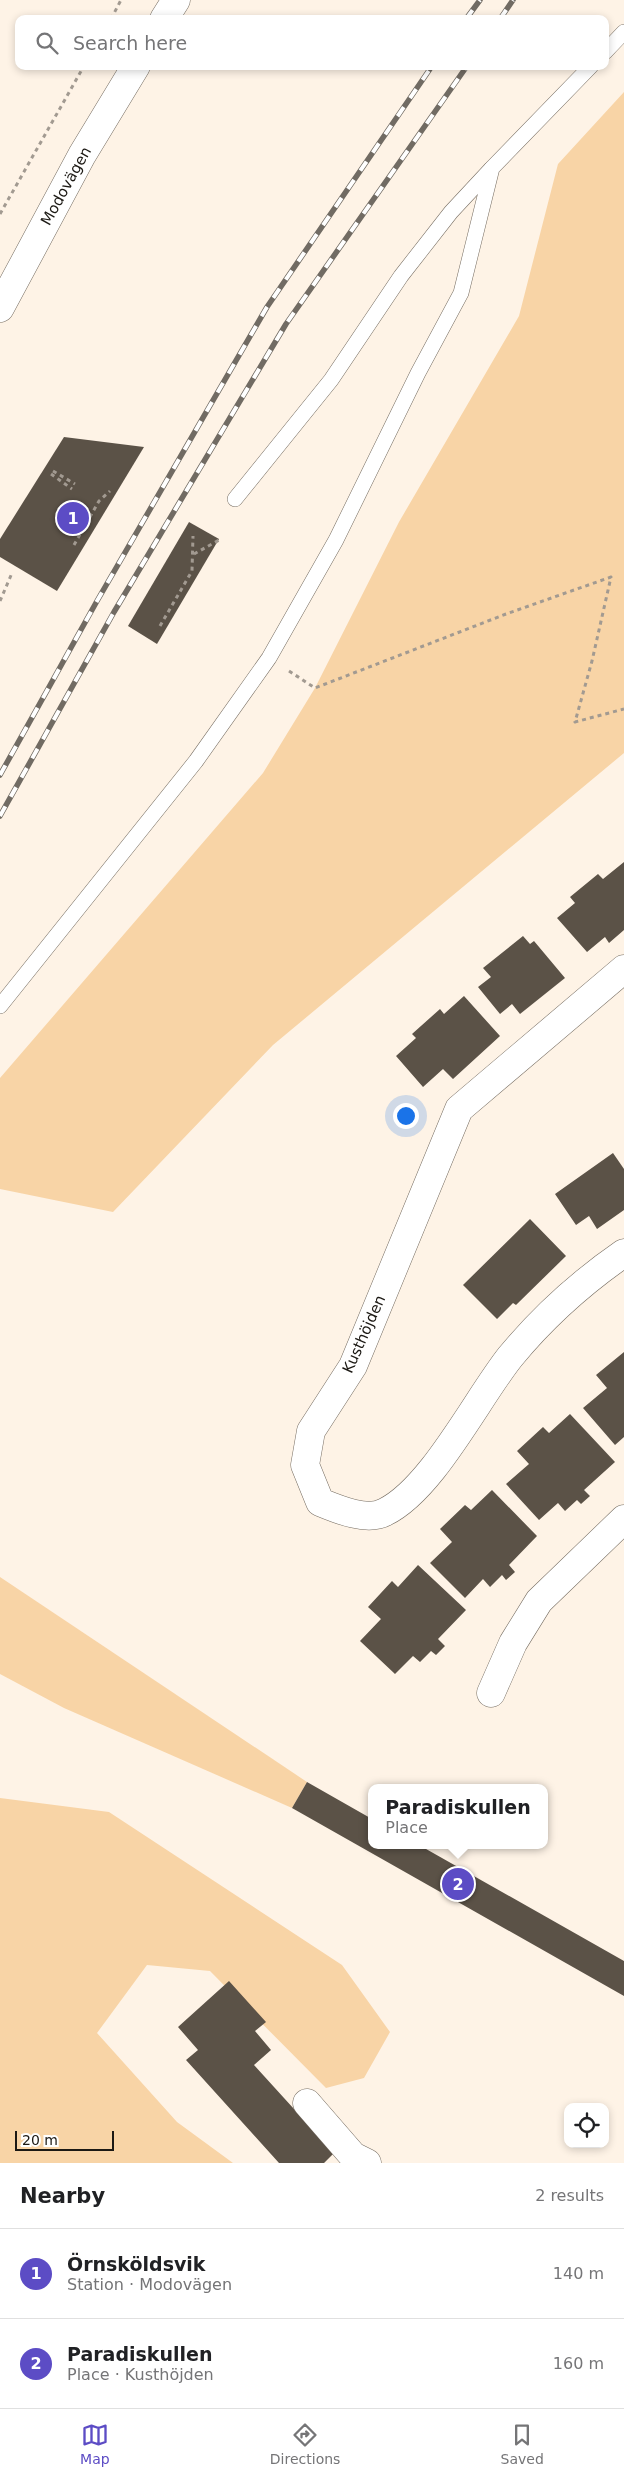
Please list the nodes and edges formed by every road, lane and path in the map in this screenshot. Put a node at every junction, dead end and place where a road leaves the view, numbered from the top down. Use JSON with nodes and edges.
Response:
{"nodes":[{"id":1,"x":121,"y":0,"type":"edge"},
{"id":2,"x":176,"y":0,"type":"edge"},
{"id":3,"x":113,"y":15,"type":"edge"},
{"id":4,"x":167,"y":15,"type":"edge"},
{"id":5,"x":624,"y":32,"type":"edge"},
{"id":6,"x":609,"y":48,"type":"edge"},
{"id":7,"x":82,"y":70,"type":"edge"},
{"id":8,"x":134,"y":70,"type":"edge"},
{"id":9,"x":587,"y":70,"type":"edge"},
{"id":10,"x":492,"y":168,"type":"junction"},
{"id":11,"x":0,"y":214,"type":"edge"},
{"id":12,"x":0,"y":308,"type":"edge"},
{"id":13,"x":75,"y":484,"type":"dead end"},
{"id":14,"x":72,"y":488,"type":"dead end"},
{"id":15,"x":110,"y":491,"type":"dead end"},
{"id":16,"x":235,"y":500,"type":"dead end"},
{"id":17,"x":193,"y":536,"type":"dead end"},
{"id":18,"x":221,"y":539,"type":"dead end"},
{"id":19,"x":74,"y":545,"type":"dead end"},
{"id":20,"x":194,"y":554,"type":"junction"},
{"id":21,"x":12,"y":572,"type":"dead end"},
{"id":22,"x":0,"y":601,"type":"edge"},
{"id":23,"x":160,"y":626,"type":"dead end"},
{"id":24,"x":268,"y":658,"type":"junction"},
{"id":25,"x":624,"y":709,"type":"edge"},
{"id":26,"x":624,"y":969,"type":"edge"},
{"id":27,"x":0,"y":1006,"type":"edge"},
{"id":28,"x":624,"y":1253,"type":"edge"},
{"id":29,"x":624,"y":1519,"type":"edge"},
{"id":30,"x":491,"y":1693,"type":"dead end"},
{"id":31,"x":307,"y":2103,"type":"dead end"},
{"id":32,"x":367,"y":2163,"type":"edge"}],
"edges":[{"from":1,"to":3,"type":"path"},
{"from":2,"to":4,"type":"street"},
{"from":5,"to":6,"type":"lane"},
{"from":7,"to":11,"type":"path"},
{"from":8,"to":12,"type":"street","name":"Modovägen"},
{"from":9,"to":10,"type":"lane"},
{"from":10,"to":16,"type":"lane"},
{"from":10,"to":24,"type":"lane"},
{"from":13,"to":14,"type":"path"},
{"from":15,"to":19,"type":"path"},
{"from":17,"to":20,"type":"path"},
{"from":18,"to":20,"type":"path"},
{"from":20,"to":23,"type":"path"},
{"from":21,"to":22,"type":"path"},
{"from":24,"to":25,"type":"path"},
{"from":24,"to":27,"type":"lane"},
{"from":26,"to":28,"type":"street","name":"Kusthöjden"},
{"from":29,"to":30,"type":"street"},
{"from":31,"to":32,"type":"street"}]}
